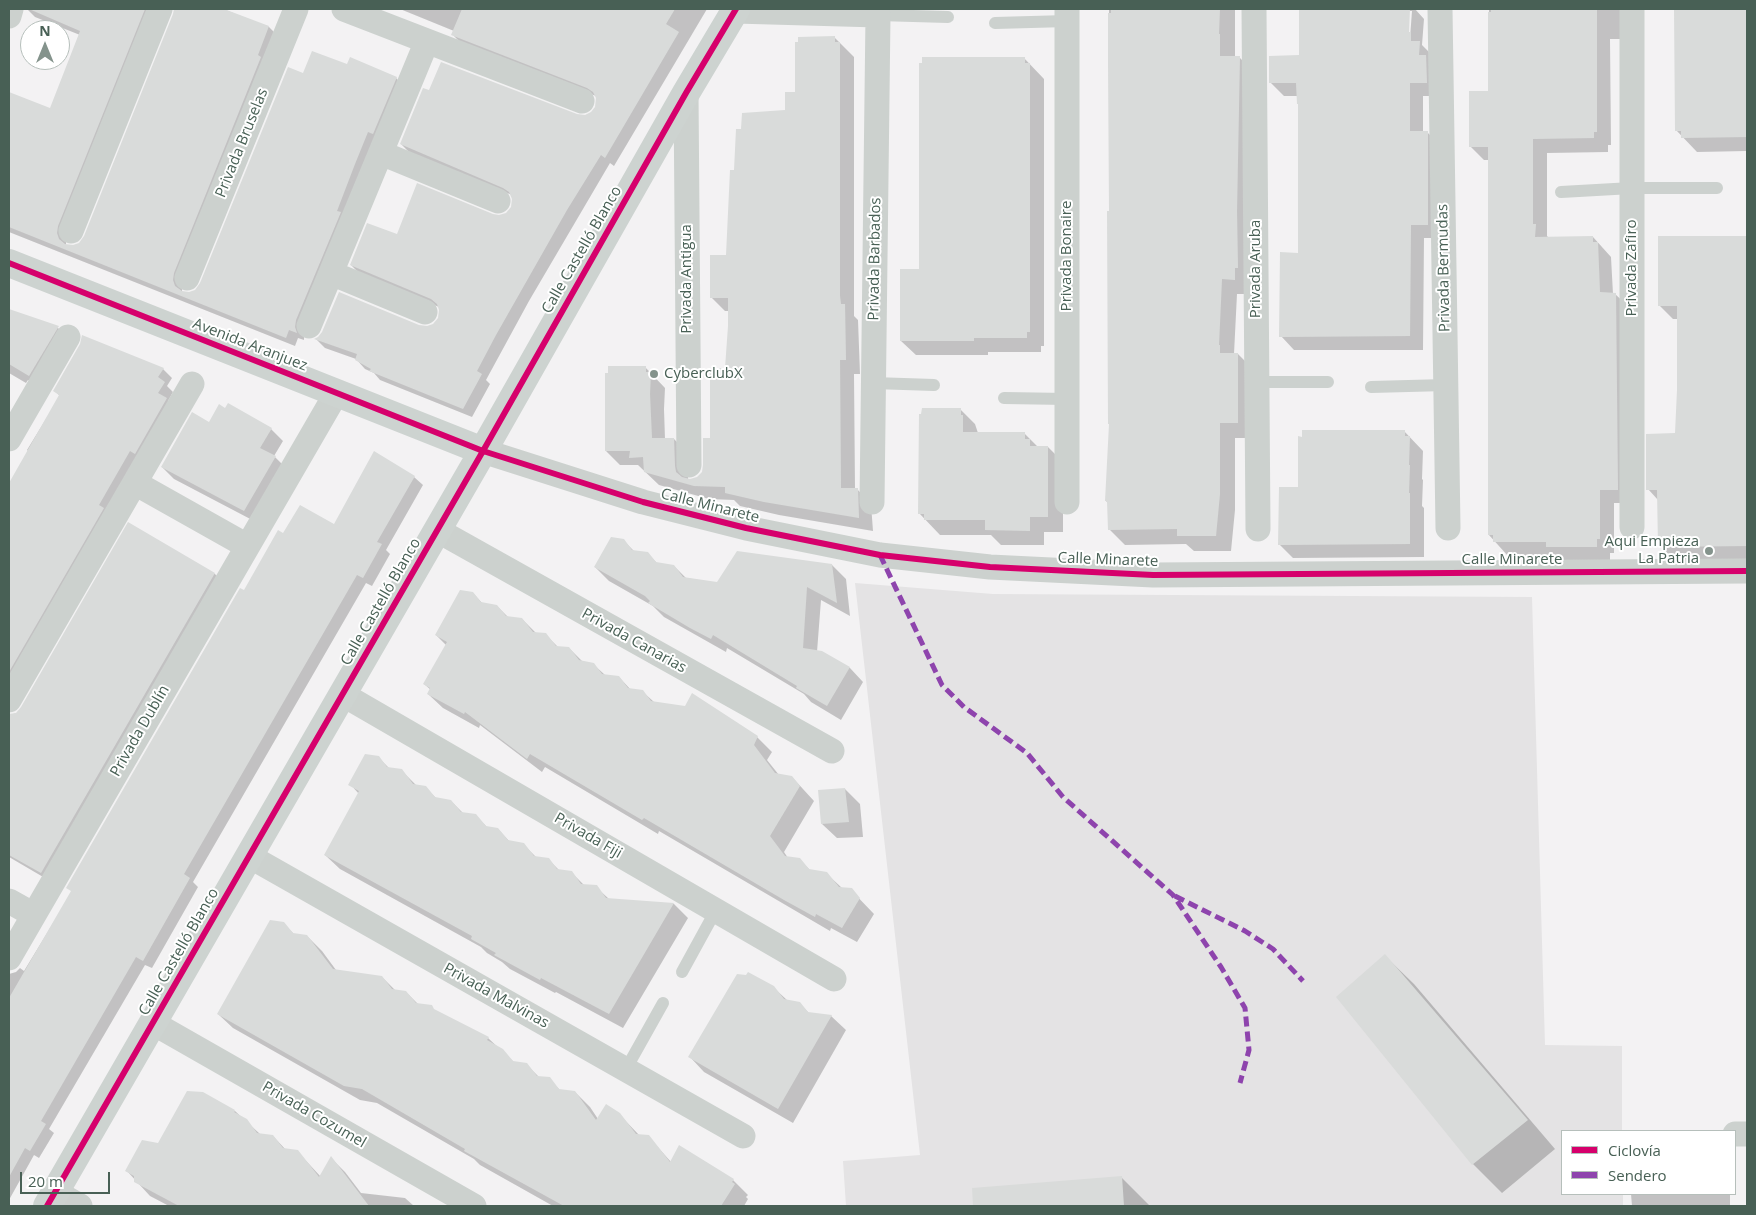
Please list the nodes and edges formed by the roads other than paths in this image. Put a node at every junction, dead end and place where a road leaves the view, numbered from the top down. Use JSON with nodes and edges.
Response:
{"nodes":[{"id":1,"x":12,"y":9,"type":"edge"},
{"id":2,"x":160,"y":9,"type":"edge"},
{"id":3,"x":296,"y":9,"type":"edge"},
{"id":4,"x":344,"y":9,"type":"edge"},
{"id":5,"x":1254,"y":9,"type":"edge"},
{"id":6,"x":1440,"y":9,"type":"edge"},
{"id":7,"x":1632,"y":9,"type":"edge"},
{"id":8,"x":736,"y":10,"type":"edge"},
{"id":9,"x":1067,"y":15,"type":"edge"},
{"id":10,"x":9,"y":16,"type":"edge"},
{"id":11,"x":878,"y":16,"type":"junction"},
{"id":12,"x":948,"y":18,"type":"dead end"},
{"id":13,"x":995,"y":23,"type":"dead end"},
{"id":14,"x":427,"y":41,"type":"junction"},
{"id":15,"x":686,"y":93,"type":"junction"},
{"id":16,"x":582,"y":101,"type":"dead end"},
{"id":17,"x":381,"y":153,"type":"junction"},
{"id":18,"x":1632,"y":188,"type":"junction"},
{"id":19,"x":1718,"y":188,"type":"dead end"},
{"id":20,"x":1561,"y":192,"type":"dead end"},
{"id":21,"x":498,"y":201,"type":"dead end"},
{"id":22,"x":71,"y":230,"type":"dead end"},
{"id":23,"x":9,"y":263,"type":"edge"},
{"id":24,"x":332,"y":273,"type":"junction"},
{"id":25,"x":186,"y":278,"type":"dead end"},
{"id":26,"x":425,"y":312,"type":"dead end"},
{"id":27,"x":309,"y":326,"type":"dead end"},
{"id":28,"x":68,"y":337,"type":"dead end"},
{"id":29,"x":1257,"y":382,"type":"junction"},
{"id":30,"x":1328,"y":382,"type":"dead end"},
{"id":31,"x":192,"y":384,"type":"dead end"},
{"id":32,"x":873,"y":384,"type":"junction"},
{"id":33,"x":934,"y":385,"type":"dead end"},
{"id":34,"x":1446,"y":386,"type":"junction"},
{"id":35,"x":1371,"y":388,"type":"dead end"},
{"id":36,"x":336,"y":392,"type":"junction"},
{"id":37,"x":1004,"y":398,"type":"dead end"},
{"id":38,"x":1067,"y":398,"type":"junction"},
{"id":39,"x":9,"y":439,"type":"edge"},
{"id":40,"x":483,"y":451,"type":"junction"},
{"id":41,"x":689,"y":465,"type":"dead end"},
{"id":42,"x":135,"y":483,"type":"junction"},
{"id":43,"x":872,"y":502,"type":"dead end"},
{"id":44,"x":1067,"y":502,"type":"dead end"},
{"id":45,"x":1632,"y":527,"type":"dead end"},
{"id":46,"x":1448,"y":528,"type":"dead end"},
{"id":47,"x":1258,"y":529,"type":"dead end"},
{"id":48,"x":437,"y":530,"type":"junction"},
{"id":49,"x":247,"y":546,"type":"junction"},
{"id":50,"x":1747,"y":570,"type":"edge"},
{"id":51,"x":342,"y":694,"type":"junction"},
{"id":52,"x":9,"y":700,"type":"edge"},
{"id":53,"x":832,"y":752,"type":"dead end"},
{"id":54,"x":249,"y":856,"type":"junction"},
{"id":55,"x":9,"y":901,"type":"edge"},
{"id":56,"x":716,"y":910,"type":"junction"},
{"id":57,"x":34,"y":915,"type":"junction"},
{"id":58,"x":9,"y":958,"type":"edge"},
{"id":59,"x":682,"y":972,"type":"dead end"},
{"id":60,"x":834,"y":979,"type":"dead end"},
{"id":61,"x":663,"y":1003,"type":"dead end"},
{"id":62,"x":153,"y":1023,"type":"junction"},
{"id":63,"x":626,"y":1069,"type":"junction"},
{"id":64,"x":743,"y":1136,"type":"dead end"},
{"id":65,"x":51,"y":1199,"type":"edge"},
{"id":66,"x":80,"y":1206,"type":"edge"},
{"id":67,"x":474,"y":1206,"type":"edge"}],
"edges":[{"from":1,"to":10,"type":"street"},
{"from":2,"to":22,"type":"street"},
{"from":3,"to":25,"type":"street","name":"Privada Bruselas"},
{"from":4,"to":14,"type":"street"},
{"from":5,"to":29,"type":"street","name":"Privada Aruba"},
{"from":6,"to":34,"type":"street","name":"Privada Bermudas"},
{"from":7,"to":18,"type":"street","name":"Privada Zafiro"},
{"from":8,"to":11,"type":"street"},
{"from":8,"to":15,"type":"street","name":"Calle Castelló Blanco"},
{"from":9,"to":13,"type":"lane"},
{"from":9,"to":38,"type":"street","name":"Privada Bonaire"},
{"from":11,"to":12,"type":"lane"},
{"from":11,"to":32,"type":"street","name":"Privada Barbados"},
{"from":14,"to":16,"type":"street"},
{"from":14,"to":17,"type":"street"},
{"from":15,"to":40,"type":"street","name":"Calle Castelló Blanco"},
{"from":15,"to":41,"type":"street","name":"Privada Antigua"},
{"from":17,"to":21,"type":"street"},
{"from":17,"to":24,"type":"street"},
{"from":18,"to":19,"type":"lane"},
{"from":18,"to":20,"type":"lane"},
{"from":18,"to":45,"type":"street","name":"Privada Zafiro"},
{"from":23,"to":36,"type":"street","name":"Avenida Aranjuez"},
{"from":24,"to":26,"type":"street"},
{"from":24,"to":27,"type":"street"},
{"from":28,"to":39,"type":"street"},
{"from":29,"to":30,"type":"lane"},
{"from":29,"to":47,"type":"street","name":"Privada Aruba"},
{"from":31,"to":42,"type":"street"},
{"from":32,"to":33,"type":"lane"},
{"from":32,"to":43,"type":"street","name":"Privada Barbados"},
{"from":34,"to":35,"type":"lane"},
{"from":34,"to":46,"type":"street","name":"Privada Bermudas"},
{"from":36,"to":40,"type":"street","name":"Avenida Aranjuez"},
{"from":36,"to":49,"type":"street","name":"Privada Dublín"},
{"from":37,"to":38,"type":"lane"},
{"from":38,"to":44,"type":"street","name":"Privada Bonaire"},
{"from":40,"to":48,"type":"street","name":"Calle Castelló Blanco"},
{"from":40,"to":50,"type":"street","name":"Calle Minarete"},
{"from":42,"to":49,"type":"street"},
{"from":42,"to":52,"type":"street"},
{"from":48,"to":51,"type":"street","name":"Calle Castelló Blanco"},
{"from":48,"to":53,"type":"street","name":"Privada Canarias"},
{"from":49,"to":57,"type":"street","name":"Privada Dublín"},
{"from":51,"to":54,"type":"street","name":"Calle Castelló Blanco"},
{"from":51,"to":56,"type":"street","name":"Privada Fiji"},
{"from":54,"to":62,"type":"street","name":"Calle Castelló Blanco"},
{"from":54,"to":63,"type":"street","name":"Privada Malvinas"},
{"from":55,"to":57,"type":"street"},
{"from":56,"to":59,"type":"lane"},
{"from":56,"to":60,"type":"street","name":"Privada Fiji"},
{"from":57,"to":58,"type":"street","name":"Privada Dublín"},
{"from":61,"to":63,"type":"lane"},
{"from":62,"to":65,"type":"street","name":"Calle Castelló Blanco"},
{"from":62,"to":67,"type":"street","name":"Privada Cozumel"},
{"from":63,"to":64,"type":"street","name":"Privada Malvinas"},
{"from":65,"to":66,"type":"street"}]}
